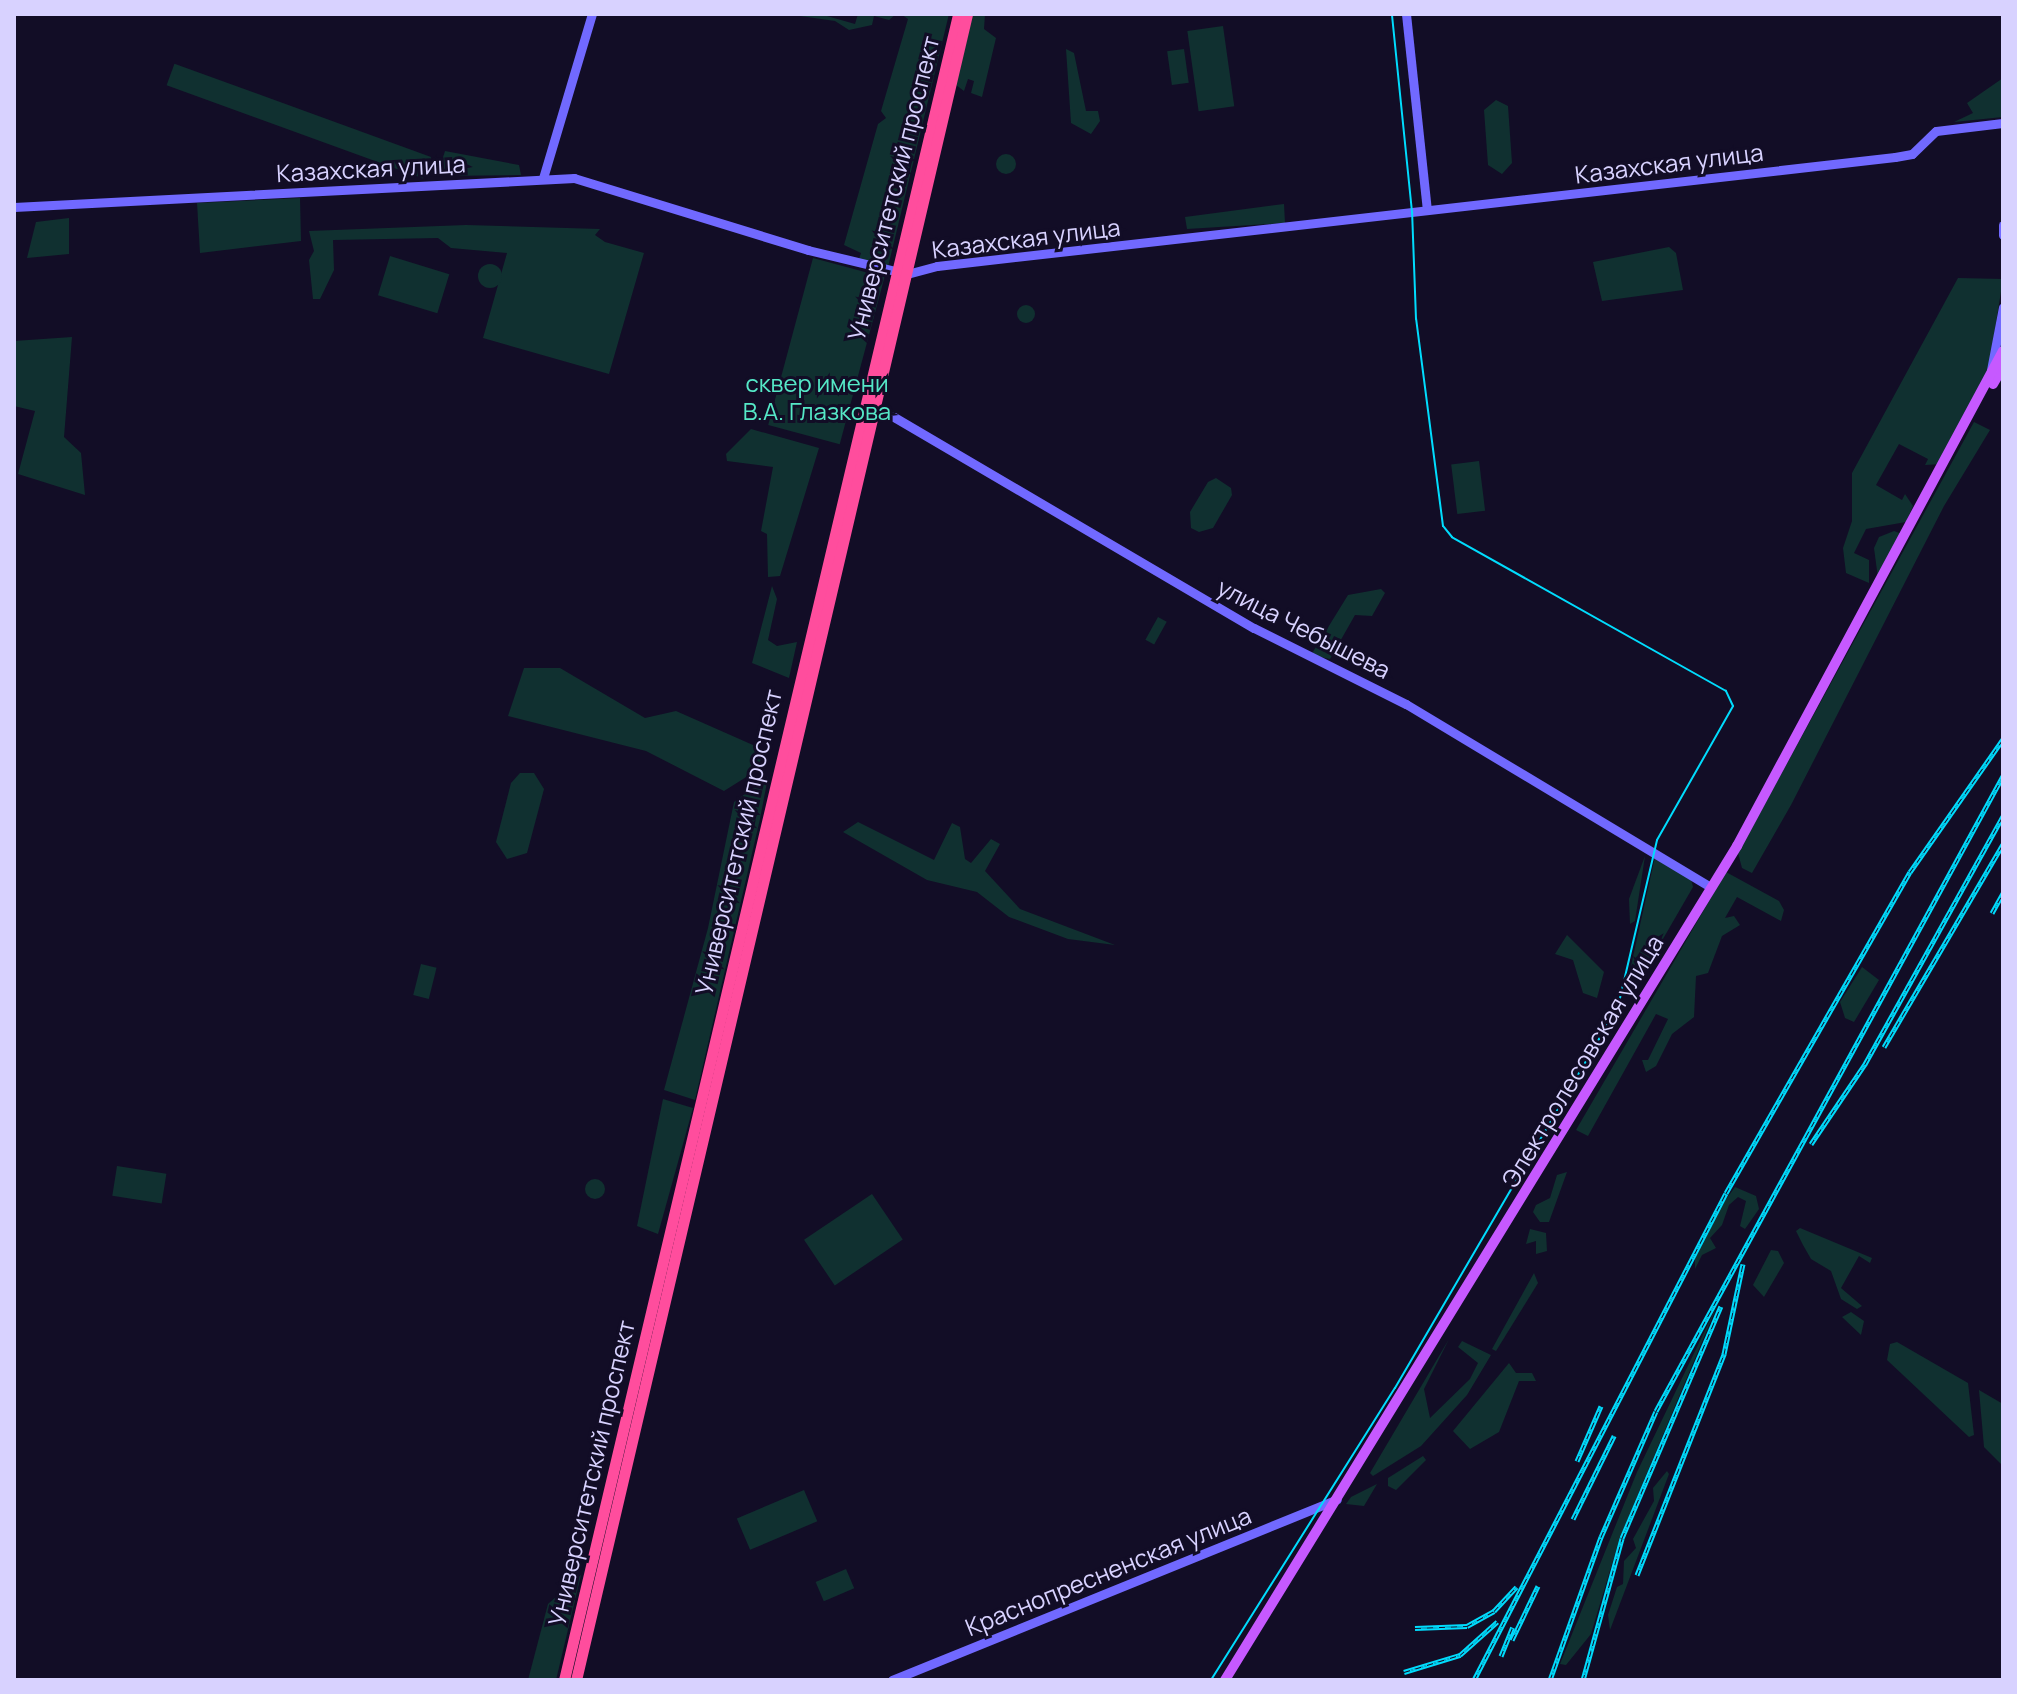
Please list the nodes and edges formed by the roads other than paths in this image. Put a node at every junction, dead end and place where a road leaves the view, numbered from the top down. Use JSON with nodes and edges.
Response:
{"nodes":[{"id":1,"x":592,"y":14,"type":"edge"},
{"id":2,"x":958,"y":14,"type":"edge"},
{"id":3,"x":967,"y":14,"type":"edge"},
{"id":4,"x":1406,"y":14,"type":"edge"},
{"id":5,"x":2003,"y":123,"type":"edge"},
{"id":6,"x":543,"y":178,"type":"junction"},
{"id":7,"x":14,"y":207,"type":"edge"},
{"id":8,"x":1427,"y":210,"type":"junction"},
{"id":9,"x":2003,"y":225,"type":"edge"},
{"id":10,"x":2003,"y":235,"type":"edge"},
{"id":11,"x":893,"y":274,"type":"junction"},
{"id":12,"x":907,"y":274,"type":"junction"},
{"id":13,"x":2003,"y":307,"type":"edge"},
{"id":14,"x":2003,"y":351,"type":"edge"},
{"id":15,"x":2003,"y":367,"type":"edge"},
{"id":16,"x":1989,"y":378,"type":"junction"},
{"id":17,"x":876,"y":412,"type":"junction"},
{"id":18,"x":1952,"y":451,"type":"junction"},
{"id":19,"x":834,"y":561,"type":"junction"},
{"id":20,"x":1710,"y":887,"type":"junction"},
{"id":21,"x":1338,"y":1498,"type":"junction"},
{"id":22,"x":564,"y":1680,"type":"edge"},
{"id":23,"x":576,"y":1680,"type":"edge"},
{"id":24,"x":892,"y":1680,"type":"edge"},
{"id":25,"x":1225,"y":1680,"type":"edge"}],
"edges":[{"from":1,"to":6,"type":"main road"},
{"from":2,"to":11,"type":"highway","name":"Университетский проспект"},
{"from":3,"to":12,"type":"highway","name":"Университетский проспект"},
{"from":4,"to":8,"type":"main road"},
{"from":5,"to":8,"type":"main road","name":"Казахская улица"},
{"from":6,"to":7,"type":"main road","name":"Казахская улица"},
{"from":6,"to":11,"type":"main road","name":"Казахская улица"},
{"from":8,"to":12,"type":"main road","name":"Казахская улица"},
{"from":9,"to":10,"type":"main road"},
{"from":11,"to":12,"type":"main road","name":"Казахская улица"},
{"from":11,"to":19,"type":"highway","name":"Университетский проспект"},
{"from":12,"to":17,"type":"highway","name":"Университетский проспект"},
{"from":13,"to":16,"type":"main road"},
{"from":14,"to":16,"type":"main road","name":"Электролесовская улица"},
{"from":15,"to":18,"type":"main road","name":"Электролесовская улица"},
{"from":16,"to":18,"type":"main road","name":"Электролесовская улица"},
{"from":17,"to":19,"type":"highway","name":"Университетский проспект"},
{"from":17,"to":20,"type":"main road","name":"улица Чебышева"},
{"from":18,"to":20,"type":"main road","name":"Электролесовская улица"},
{"from":19,"to":22,"type":"highway","name":"Университетский проспект"},
{"from":19,"to":23,"type":"highway","name":"Университетский проспект"},
{"from":20,"to":21,"type":"main road","name":"Электролесовская улица"},
{"from":21,"to":24,"type":"main road","name":"Краснопресненская улица"},
{"from":21,"to":25,"type":"main road","name":"Электролесовская улица"}]}
